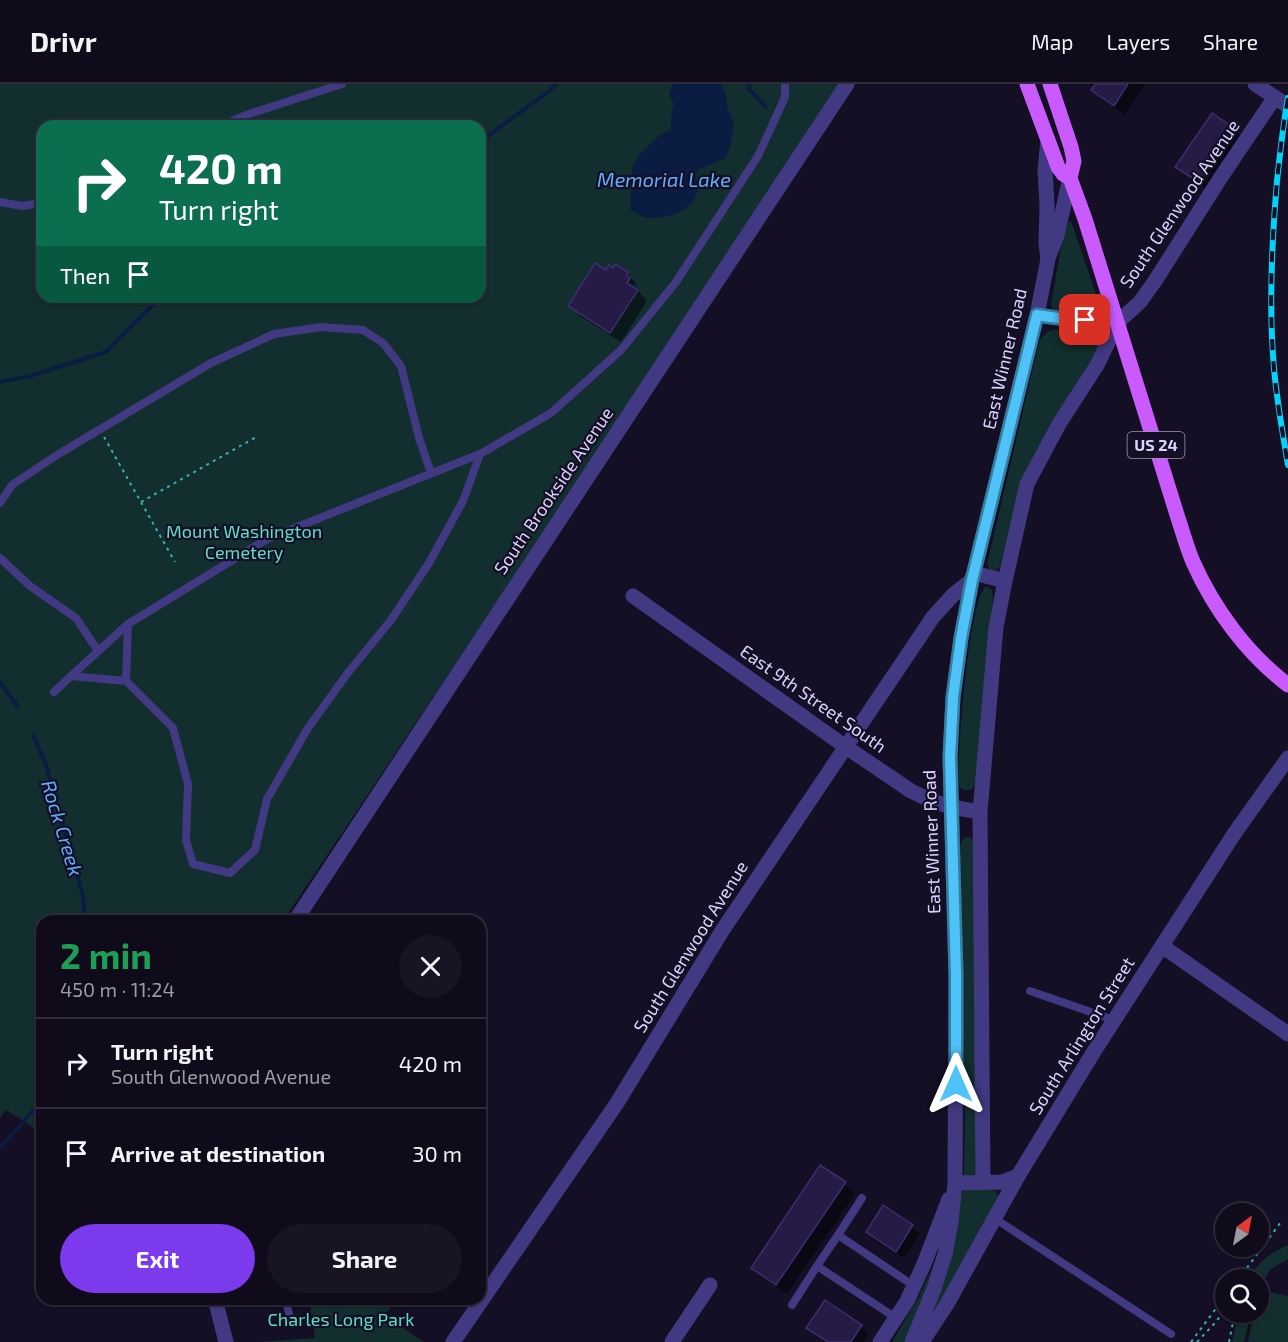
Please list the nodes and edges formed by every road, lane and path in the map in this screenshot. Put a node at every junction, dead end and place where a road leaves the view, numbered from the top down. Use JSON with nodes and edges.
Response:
{"nodes":[{"id":1,"x":342,"y":84,"type":"edge"},
{"id":2,"x":784,"y":84,"type":"edge"},
{"id":3,"x":847,"y":84,"type":"edge"},
{"id":4,"x":1028,"y":84,"type":"edge"},
{"id":5,"x":1050,"y":84,"type":"edge"},
{"id":6,"x":1255,"y":84,"type":"edge"},
{"id":7,"x":1282,"y":101,"type":"edge"},
{"id":8,"x":235,"y":120,"type":"edge"},
{"id":9,"x":1048,"y":140,"type":"junction"},
{"id":10,"x":1070,"y":178,"type":"junction"},
{"id":11,"x":0,"y":202,"type":"edge"},
{"id":12,"x":36,"y":204,"type":"edge"},
{"id":13,"x":1048,"y":259,"type":"junction"},
{"id":14,"x":1037,"y":315,"type":"junction"},
{"id":15,"x":1118,"y":322,"type":"junction"},
{"id":16,"x":100,"y":429,"type":"junction"},
{"id":17,"x":258,"y":435,"type":"dead end"},
{"id":18,"x":480,"y":454,"type":"junction"},
{"id":19,"x":430,"y":473,"type":"junction"},
{"id":20,"x":141,"y":502,"type":"junction"},
{"id":21,"x":0,"y":503,"type":"edge"},
{"id":22,"x":0,"y":558,"type":"edge"},
{"id":23,"x":175,"y":562,"type":"dead end"},
{"id":24,"x":973,"y":577,"type":"junction"},
{"id":25,"x":1005,"y":581,"type":"junction"},
{"id":26,"x":633,"y":596,"type":"dead end"},
{"id":27,"x":128,"y":624,"type":"junction"},
{"id":28,"x":99,"y":651,"type":"junction"},
{"id":29,"x":71,"y":676,"type":"junction"},
{"id":30,"x":126,"y":681,"type":"junction"},
{"id":31,"x":1288,"y":685,"type":"edge"},
{"id":32,"x":54,"y":692,"type":"dead end"},
{"id":33,"x":846,"y":747,"type":"junction"},
{"id":34,"x":1288,"y":758,"type":"edge"},
{"id":35,"x":951,"y":807,"type":"junction"},
{"id":36,"x":980,"y":812,"type":"junction"},
{"id":37,"x":299,"y":915,"type":"edge"},
{"id":38,"x":1162,"y":946,"type":"junction"},
{"id":39,"x":1030,"y":991,"type":"dead end"},
{"id":40,"x":1114,"y":1020,"type":"junction"},
{"id":41,"x":1288,"y":1034,"type":"edge"},
{"id":42,"x":1018,"y":1176,"type":"junction"},
{"id":43,"x":955,"y":1182,"type":"junction"},
{"id":44,"x":984,"y":1183,"type":"junction"},
{"id":45,"x":862,"y":1198,"type":"dead end"},
{"id":46,"x":994,"y":1218,"type":"junction"},
{"id":47,"x":1281,"y":1222,"type":"dead end"},
{"id":48,"x":838,"y":1235,"type":"junction"},
{"id":49,"x":818,"y":1266,"type":"junction"},
{"id":50,"x":1246,"y":1269,"type":"edge"},
{"id":51,"x":710,"y":1285,"type":"dead end"},
{"id":52,"x":914,"y":1286,"type":"junction"},
{"id":53,"x":486,"y":1294,"type":"edge"},
{"id":54,"x":217,"y":1305,"type":"edge"},
{"id":55,"x":287,"y":1305,"type":"edge"},
{"id":56,"x":478,"y":1305,"type":"edge"},
{"id":57,"x":792,"y":1305,"type":"dead end"},
{"id":58,"x":1215,"y":1310,"type":"edge"},
{"id":59,"x":289,"y":1313,"type":"dead end"},
{"id":60,"x":896,"y":1318,"type":"junction"},
{"id":61,"x":1215,"y":1322,"type":"edge"},
{"id":62,"x":1233,"y":1323,"type":"edge"},
{"id":63,"x":1171,"y":1334,"type":"dead end"},
{"id":64,"x":226,"y":1342,"type":"edge"},
{"id":65,"x":453,"y":1342,"type":"edge"},
{"id":66,"x":672,"y":1342,"type":"edge"},
{"id":67,"x":879,"y":1342,"type":"edge"},
{"id":68,"x":912,"y":1342,"type":"edge"},
{"id":69,"x":922,"y":1342,"type":"edge"},
{"id":70,"x":1191,"y":1342,"type":"edge"},
{"id":71,"x":1197,"y":1342,"type":"edge"},
{"id":72,"x":1229,"y":1342,"type":"edge"}],
"edges":[{"from":1,"to":8,"type":"lane"},
{"from":2,"to":18,"type":"lane"},
{"from":3,"to":37,"type":"street","name":"South Brookside Avenue"},
{"from":4,"to":9,"type":"main road","name":"East Winner Road","number":"US 24"},
{"from":5,"to":10,"type":"main road","name":"East Winner Road","number":"US 24"},
{"from":6,"to":7,"type":"street"},
{"from":7,"to":15,"type":"street","name":"South Glenwood Avenue"},
{"from":9,"to":10,"type":"main road","number":"US 24"},
{"from":9,"to":13,"type":"street","name":"East Winner Road"},
{"from":10,"to":13,"type":"street","name":"East Winner Road"},
{"from":10,"to":15,"type":"main road","number":"US 24"},
{"from":11,"to":12,"type":"lane"},
{"from":13,"to":14,"type":"street","name":"East Winner Road"},
{"from":14,"to":15,"type":"street"},
{"from":14,"to":24,"type":"street","name":"East Winner Road"},
{"from":15,"to":25,"type":"street"},
{"from":15,"to":31,"type":"main road","number":"US 24"},
{"from":16,"to":19,"type":"lane"},
{"from":16,"to":20,"type":"path"},
{"from":16,"to":21,"type":"lane"},
{"from":17,"to":20,"type":"path"},
{"from":18,"to":19,"type":"lane"},
{"from":18,"to":30,"type":"lane"},
{"from":19,"to":27,"type":"lane"},
{"from":20,"to":23,"type":"path"},
{"from":22,"to":28,"type":"lane"},
{"from":24,"to":25,"type":"street"},
{"from":24,"to":33,"type":"street","name":"South Glenwood Avenue"},
{"from":24,"to":35,"type":"street","name":"East Winner Road"},
{"from":25,"to":36,"type":"street"},
{"from":26,"to":33,"type":"street","name":"East 9th Street South"},
{"from":27,"to":28,"type":"lane"},
{"from":27,"to":30,"type":"lane"},
{"from":28,"to":29,"type":"lane"},
{"from":29,"to":30,"type":"lane"},
{"from":29,"to":32,"type":"lane"},
{"from":33,"to":35,"type":"street","name":"East 9th Street South"},
{"from":33,"to":53,"type":"street","name":"South Glenwood Avenue"},
{"from":34,"to":38,"type":"street","name":"South Arlington Street"},
{"from":35,"to":36,"type":"street","name":"East 9th Street South"},
{"from":35,"to":43,"type":"street","name":"East Winner Road"},
{"from":36,"to":44,"type":"street"},
{"from":38,"to":40,"type":"street","name":"South Arlington Street"},
{"from":38,"to":41,"type":"street"},
{"from":39,"to":40,"type":"lane"},
{"from":40,"to":42,"type":"street","name":"South Arlington Street"},
{"from":42,"to":44,"type":"street"},
{"from":42,"to":46,"type":"street","name":"South Arlington Street"},
{"from":43,"to":44,"type":"street"},
{"from":43,"to":52,"type":"street","name":"East Winner Road"},
{"from":43,"to":68,"type":"street","name":"East Winner Road"},
{"from":45,"to":48,"type":"lane"},
{"from":46,"to":63,"type":"lane"},
{"from":46,"to":69,"type":"street","name":"South Arlington Street"},
{"from":47,"to":50,"type":"path"},
{"from":48,"to":49,"type":"lane"},
{"from":48,"to":52,"type":"lane"},
{"from":49,"to":57,"type":"lane"},
{"from":49,"to":60,"type":"lane"},
{"from":51,"to":66,"type":"street"},
{"from":52,"to":60,"type":"street","name":"East Winner Road"},
{"from":54,"to":64,"type":"street"},
{"from":55,"to":59,"type":"lane"},
{"from":56,"to":65,"type":"street","name":"South Glenwood Avenue"},
{"from":58,"to":70,"type":"path"},
{"from":60,"to":67,"type":"street","name":"East Winner Road"},
{"from":61,"to":71,"type":"path"},
{"from":62,"to":72,"type":"path"}]}
